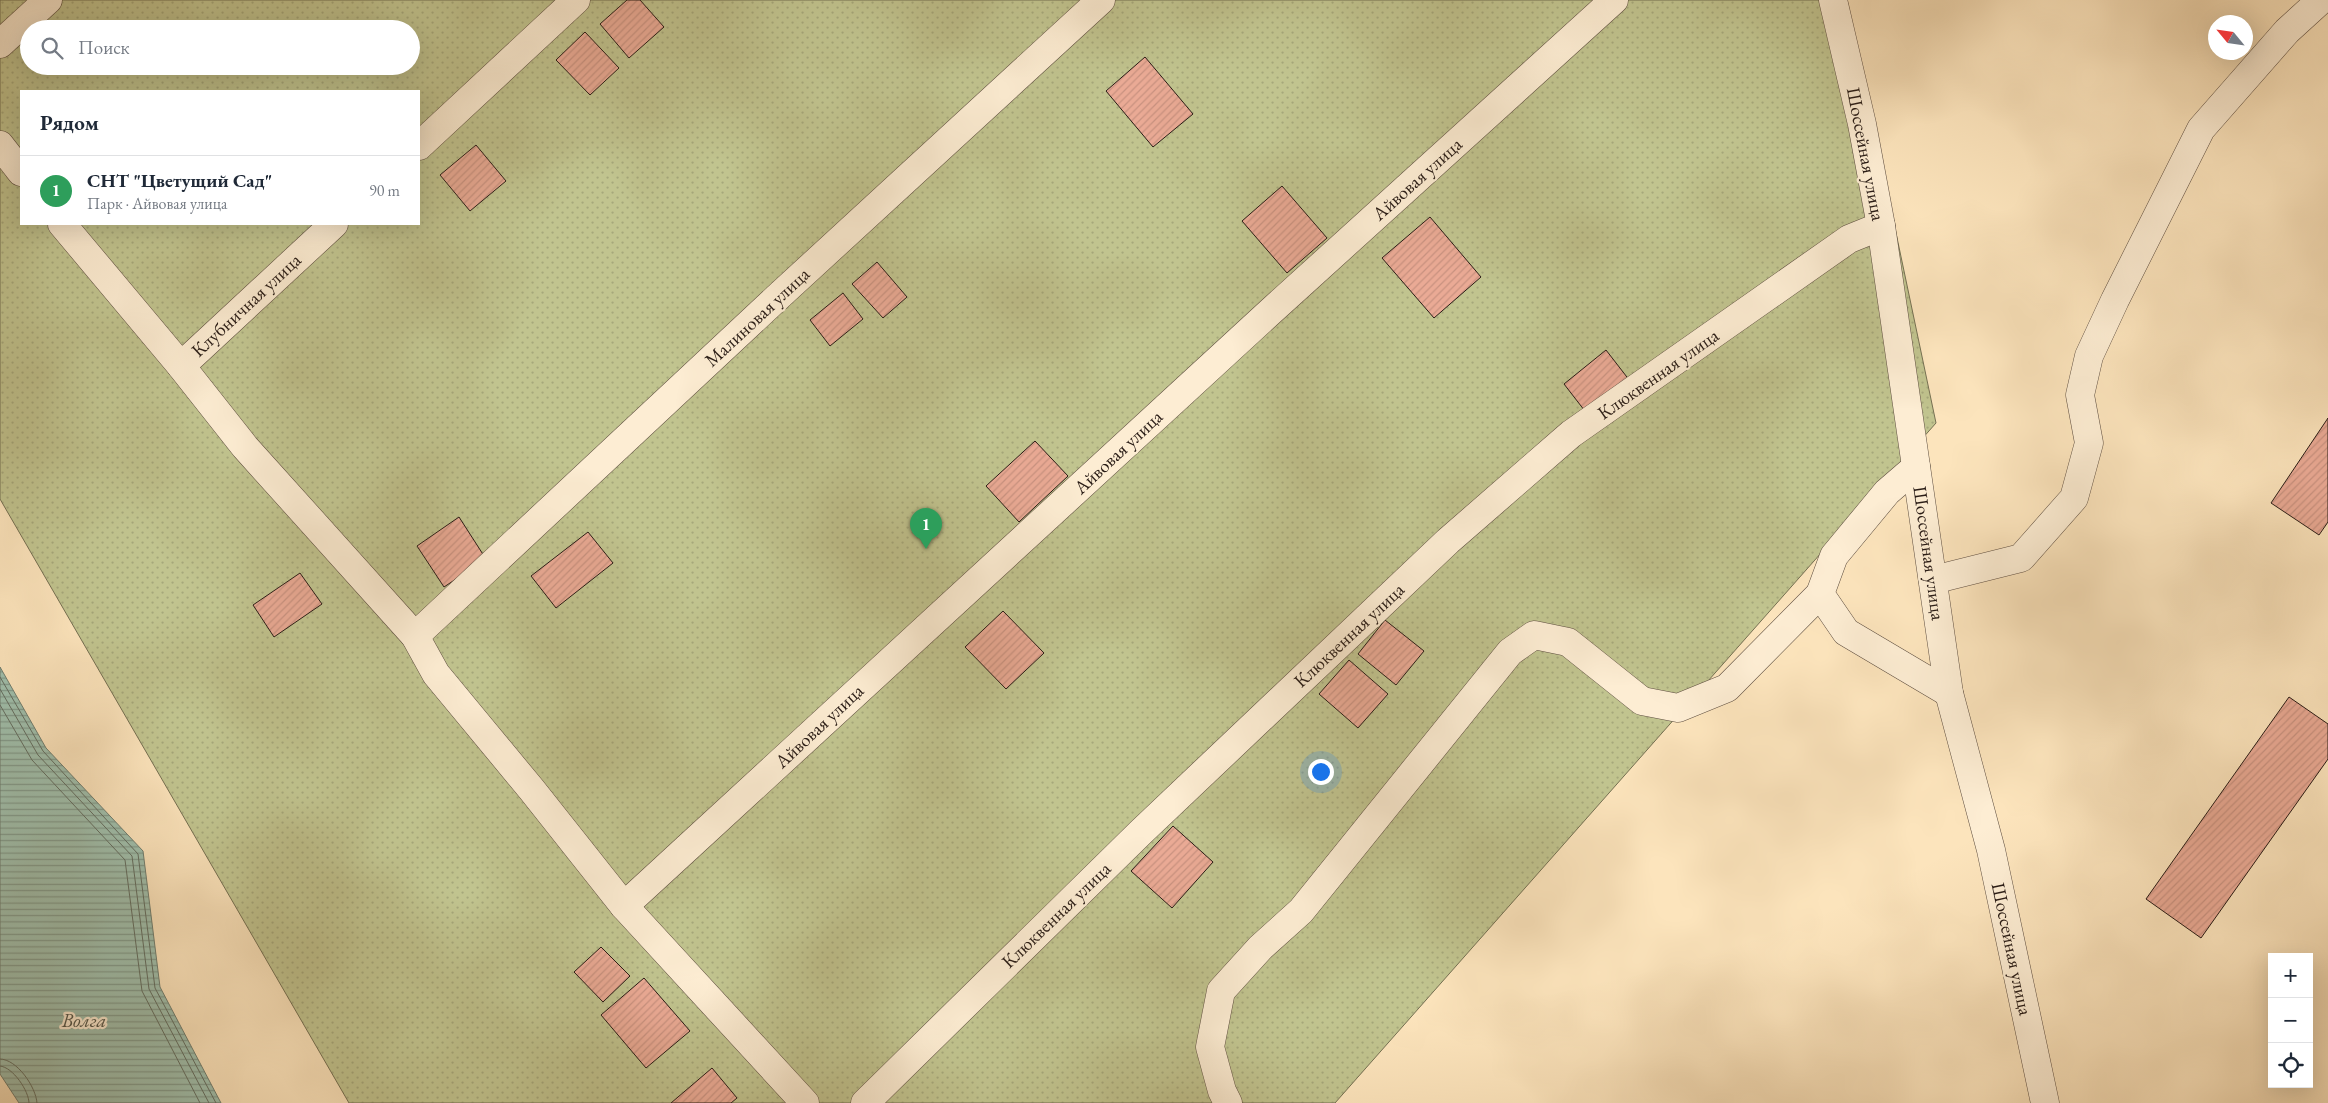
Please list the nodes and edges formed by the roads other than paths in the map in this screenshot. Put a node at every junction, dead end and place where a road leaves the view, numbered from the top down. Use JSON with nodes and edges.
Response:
{"nodes":[{"id":1,"x":48,"y":0,"type":"edge"},
{"id":2,"x":576,"y":0,"type":"edge"},
{"id":3,"x":1100,"y":0,"type":"edge"},
{"id":4,"x":1614,"y":0,"type":"edge"},
{"id":5,"x":1833,"y":0,"type":"edge"},
{"id":6,"x":2321,"y":0,"type":"edge"},
{"id":7,"x":26,"y":20,"type":"edge"},
{"id":8,"x":20,"y":26,"type":"edge"},
{"id":9,"x":0,"y":44,"type":"edge"},
{"id":10,"x":0,"y":145,"type":"edge"},
{"id":11,"x":420,"y":145,"type":"edge"},
{"id":12,"x":20,"y":171,"type":"edge"},
{"id":13,"x":63,"y":225,"type":"edge"},
{"id":14,"x":333,"y":225,"type":"edge"},
{"id":15,"x":1881,"y":226,"type":"junction"},
{"id":16,"x":181,"y":366,"type":"junction"},
{"id":17,"x":1916,"y":467,"type":"junction"},
{"id":18,"x":1933,"y":580,"type":"junction"},
{"id":19,"x":1820,"y":594,"type":"junction"},
{"id":20,"x":415,"y":636,"type":"junction"},
{"id":21,"x":1949,"y":692,"type":"junction"},
{"id":22,"x":624,"y":906,"type":"junction"},
{"id":23,"x":805,"y":1103,"type":"edge"},
{"id":24,"x":865,"y":1103,"type":"edge"},
{"id":25,"x":1228,"y":1103,"type":"edge"},
{"id":26,"x":2045,"y":1103,"type":"edge"}],
"edges":[{"from":1,"to":7,"type":"street"},
{"from":2,"to":11,"type":"street"},
{"from":3,"to":20,"type":"street","name":"Малиновая улица"},
{"from":4,"to":22,"type":"street","name":"Айвовая улица"},
{"from":5,"to":15,"type":"street","name":"Шоссейная улица"},
{"from":6,"to":18,"type":"street"},
{"from":8,"to":9,"type":"street"},
{"from":10,"to":12,"type":"street"},
{"from":13,"to":16,"type":"street"},
{"from":14,"to":16,"type":"street","name":"Клубничная улица"},
{"from":15,"to":17,"type":"street","name":"Шоссейная улица"},
{"from":15,"to":24,"type":"street","name":"Клюквенная улица"},
{"from":16,"to":20,"type":"street"},
{"from":17,"to":18,"type":"street","name":"Шоссейная улица"},
{"from":17,"to":19,"type":"street"},
{"from":18,"to":21,"type":"street","name":"Шоссейная улица"},
{"from":19,"to":21,"type":"street"},
{"from":19,"to":25,"type":"street"},
{"from":20,"to":22,"type":"street"},
{"from":21,"to":26,"type":"street","name":"Шоссейная улица"},
{"from":22,"to":23,"type":"street"}]}
